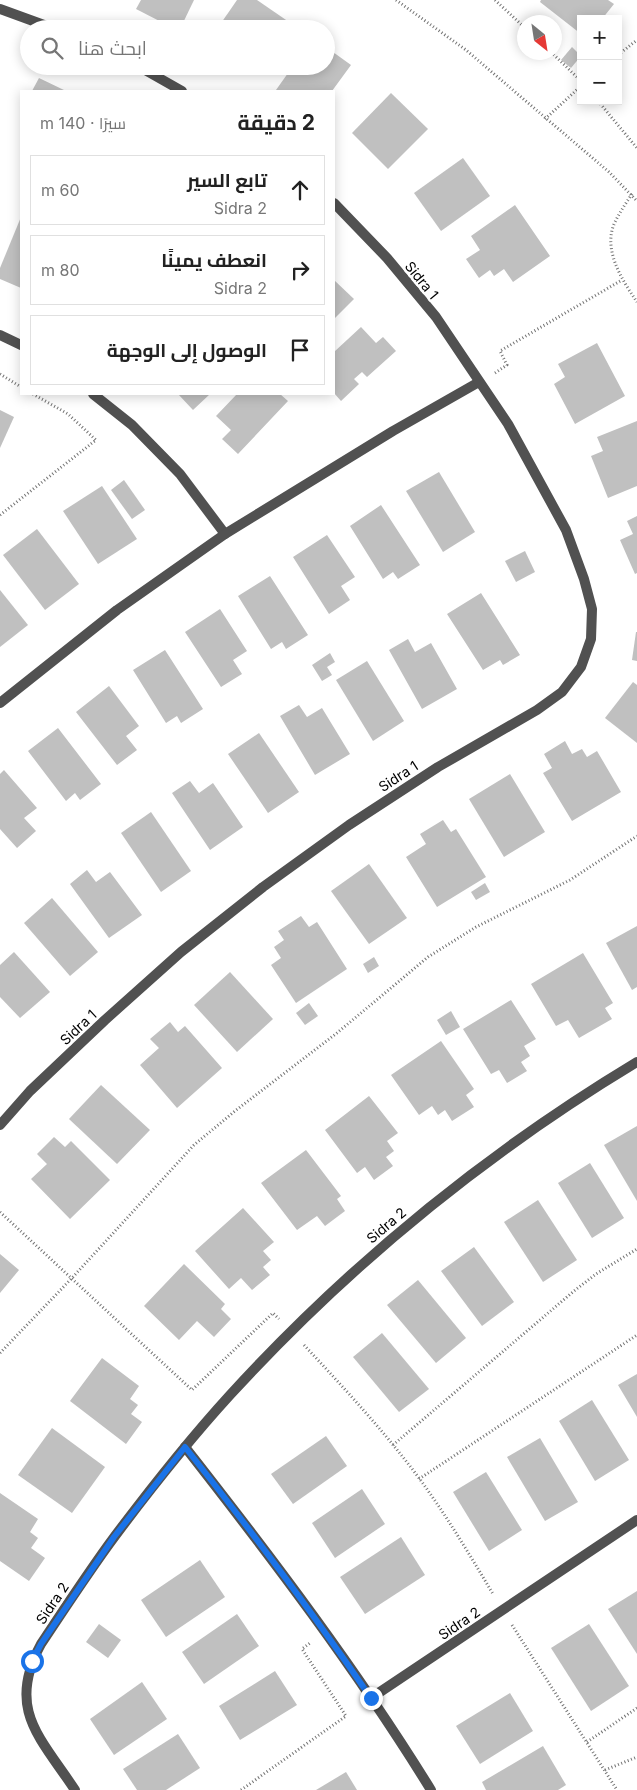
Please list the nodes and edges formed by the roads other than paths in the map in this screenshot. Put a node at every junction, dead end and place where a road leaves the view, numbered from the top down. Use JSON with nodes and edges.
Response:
{"nodes":[{"id":1,"x":0,"y":9,"type":"edge"},
{"id":2,"x":30,"y":20,"type":"edge"},
{"id":3,"x":154,"y":75,"type":"edge"},
{"id":4,"x":180,"y":90,"type":"edge"},
{"id":5,"x":335,"y":204,"type":"edge"},
{"id":6,"x":0,"y":335,"type":"edge"},
{"id":7,"x":20,"y":345,"type":"edge"},
{"id":8,"x":479,"y":382,"type":"junction"},
{"id":9,"x":94,"y":395,"type":"edge"},
{"id":10,"x":225,"y":534,"type":"junction"},
{"id":11,"x":0,"y":703,"type":"edge"},
{"id":12,"x":637,"y":1062,"type":"edge"},
{"id":13,"x":0,"y":1125,"type":"edge"},
{"id":14,"x":185,"y":1447,"type":"junction"},
{"id":15,"x":637,"y":1520,"type":"edge"},
{"id":16,"x":371,"y":1698,"type":"junction"},
{"id":17,"x":75,"y":1790,"type":"edge"},
{"id":18,"x":430,"y":1790,"type":"edge"}],
"edges":[{"from":1,"to":2,"type":"street"},
{"from":3,"to":4,"type":"street"},
{"from":5,"to":8,"type":"street","name":"Sidra 1"},
{"from":6,"to":7,"type":"street"},
{"from":8,"to":10,"type":"street"},
{"from":8,"to":13,"type":"street","name":"Sidra 1"},
{"from":9,"to":10,"type":"street"},
{"from":10,"to":11,"type":"street"},
{"from":12,"to":14,"type":"street","name":"Sidra 2"},
{"from":14,"to":16,"type":"street"},
{"from":14,"to":17,"type":"street","name":"Sidra 2"},
{"from":15,"to":16,"type":"street","name":"Sidra 2"},
{"from":16,"to":18,"type":"street"}]}
